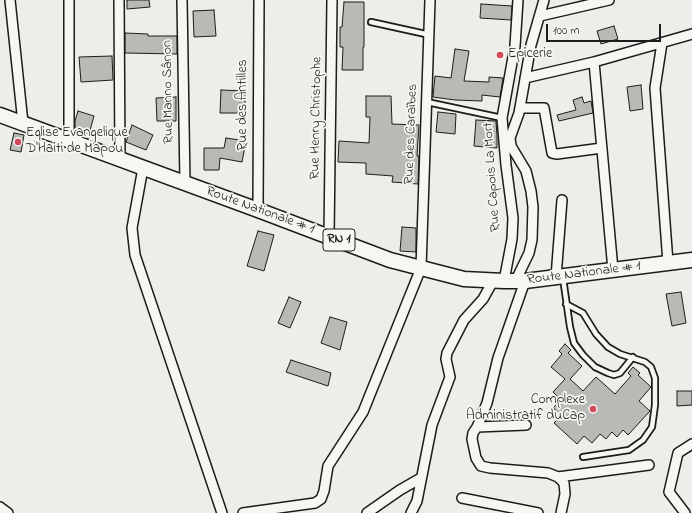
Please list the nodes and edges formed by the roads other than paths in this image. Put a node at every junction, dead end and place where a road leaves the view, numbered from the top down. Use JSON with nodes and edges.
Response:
{"nodes":[{"id":1,"x":10,"y":0,"type":"edge"},
{"id":2,"x":70,"y":0,"type":"edge"},
{"id":3,"x":119,"y":0,"type":"edge"},
{"id":4,"x":182,"y":0,"type":"edge"},
{"id":5,"x":259,"y":0,"type":"edge"},
{"id":6,"x":332,"y":0,"type":"edge"},
{"id":7,"x":430,"y":0,"type":"edge"},
{"id":8,"x":518,"y":0,"type":"edge"},
{"id":9,"x":544,"y":0,"type":"edge"},
{"id":10,"x":609,"y":0,"type":"edge"},
{"id":11,"x":540,"y":16,"type":"junction"},
{"id":12,"x":371,"y":22,"type":"dead end"},
{"id":13,"x":692,"y":34,"type":"edge"},
{"id":14,"x":430,"y":35,"type":"junction"},
{"id":15,"x":662,"y":43,"type":"junction"},
{"id":16,"x":594,"y":62,"type":"junction"},
{"id":17,"x":525,"y":78,"type":"junction"},
{"id":18,"x":427,"y":102,"type":"junction"},
{"id":19,"x":520,"y":108,"type":"junction"},
{"id":20,"x":0,"y":115,"type":"edge"},
{"id":21,"x":502,"y":118,"type":"junction"},
{"id":22,"x":23,"y":123,"type":"junction"},
{"id":23,"x":69,"y":140,"type":"junction"},
{"id":24,"x":602,"y":148,"type":"junction"},
{"id":25,"x":120,"y":159,"type":"junction"},
{"id":26,"x":143,"y":168,"type":"junction"},
{"id":27,"x":185,"y":183,"type":"junction"},
{"id":28,"x":562,"y":200,"type":"dead end"},
{"id":29,"x":258,"y":210,"type":"junction"},
{"id":30,"x":329,"y":236,"type":"junction"},
{"id":31,"x":692,"y":260,"type":"edge"},
{"id":32,"x":668,"y":264,"type":"junction"},
{"id":33,"x":421,"y":268,"type":"junction"},
{"id":34,"x":613,"y":270,"type":"junction"},
{"id":35,"x":560,"y":277,"type":"junction"},
{"id":36,"x":509,"y":281,"type":"junction"},
{"id":37,"x":566,"y":304,"type":"junction"},
{"id":38,"x":633,"y":357,"type":"junction"},
{"id":39,"x":526,"y":425,"type":"dead end"},
{"id":40,"x":477,"y":427,"type":"junction"},
{"id":41,"x":692,"y":444,"type":"edge"},
{"id":42,"x":583,"y":457,"type":"dead end"},
{"id":43,"x":649,"y":465,"type":"dead end"},
{"id":44,"x":558,"y":477,"type":"junction"},
{"id":45,"x":421,"y":478,"type":"junction"},
{"id":46,"x":462,"y":498,"type":"dead end"},
{"id":47,"x":0,"y":507,"type":"edge"},
{"id":48,"x":8,"y":513,"type":"edge"},
{"id":49,"x":222,"y":513,"type":"edge"},
{"id":50,"x":243,"y":513,"type":"edge"},
{"id":51,"x":367,"y":513,"type":"edge"},
{"id":52,"x":411,"y":513,"type":"edge"},
{"id":53,"x":538,"y":513,"type":"edge"},
{"id":54,"x":561,"y":513,"type":"edge"},
{"id":55,"x":685,"y":513,"type":"edge"}],
"edges":[{"from":1,"to":22,"type":"street"},
{"from":2,"to":23,"type":"street"},
{"from":3,"to":25,"type":"street"},
{"from":4,"to":27,"type":"street","name":"Rue Manno Sânon"},
{"from":5,"to":29,"type":"street","name":"Rue des Antilles"},
{"from":6,"to":30,"type":"street","name":"Rue Henry Christophe"},
{"from":7,"to":14,"type":"street","name":"Rue des Caraïbes"},
{"from":8,"to":21,"type":"street","name":"Rue Capois La Mort"},
{"from":9,"to":11,"type":"street"},
{"from":10,"to":11,"type":"street"},
{"from":11,"to":17,"type":"street"},
{"from":12,"to":14,"type":"lane"},
{"from":13,"to":15,"type":"street"},
{"from":14,"to":18,"type":"street","name":"Rue des Caraïbes"},
{"from":15,"to":16,"type":"street"},
{"from":15,"to":32,"type":"street"},
{"from":16,"to":17,"type":"street"},
{"from":16,"to":24,"type":"street"},
{"from":17,"to":19,"type":"street"},
{"from":18,"to":21,"type":"lane"},
{"from":18,"to":33,"type":"street","name":"Rue des Caraïbes"},
{"from":19,"to":24,"type":"street"},
{"from":19,"to":36,"type":"street"},
{"from":20,"to":22,"type":"main road","name":"Route Nationale # 1","number":"RN 1"},
{"from":21,"to":36,"type":"street","name":"Rue Capois La Mort"},
{"from":22,"to":23,"type":"main road","name":"Route Nationale # 1","number":"RN 1"},
{"from":23,"to":25,"type":"main road","name":"Route Nationale # 1","number":"RN 1"},
{"from":24,"to":34,"type":"street"},
{"from":25,"to":26,"type":"main road","name":"Route Nationale # 1","number":"RN 1"},
{"from":26,"to":27,"type":"main road","name":"Route Nationale # 1","number":"RN 1"},
{"from":26,"to":49,"type":"street"},
{"from":27,"to":29,"type":"main road","name":"Route Nationale # 1","number":"RN 1"},
{"from":28,"to":35,"type":"street"},
{"from":29,"to":30,"type":"main road","name":"Route Nationale # 1","number":"RN 1"},
{"from":30,"to":33,"type":"main road","name":"Route Nationale # 1","number":"RN 1"},
{"from":31,"to":32,"type":"main road","name":"Route Nationale # 1","number":"RN 1"},
{"from":32,"to":34,"type":"main road","name":"Route Nationale # 1","number":"RN 1"},
{"from":33,"to":36,"type":"main road","name":"Route Nationale # 1","number":"RN 1"},
{"from":33,"to":50,"type":"street","name":"Rue des Caraïbes"},
{"from":34,"to":35,"type":"main road","name":"Route Nationale # 1","number":"RN 1"},
{"from":35,"to":36,"type":"main road","name":"Route Nationale # 1","number":"RN 1"},
{"from":35,"to":37,"type":"lane"},
{"from":36,"to":40,"type":"street"},
{"from":36,"to":45,"type":"street"},
{"from":37,"to":38,"type":"lane"},
{"from":37,"to":38,"type":"lane"},
{"from":38,"to":42,"type":"lane"},
{"from":39,"to":40,"type":"street"},
{"from":40,"to":44,"type":"street"},
{"from":41,"to":55,"type":"street"},
{"from":43,"to":44,"type":"street"},
{"from":44,"to":54,"type":"street"},
{"from":45,"to":51,"type":"street"},
{"from":45,"to":52,"type":"street"},
{"from":46,"to":53,"type":"street"},
{"from":47,"to":48,"type":"street"}]}
